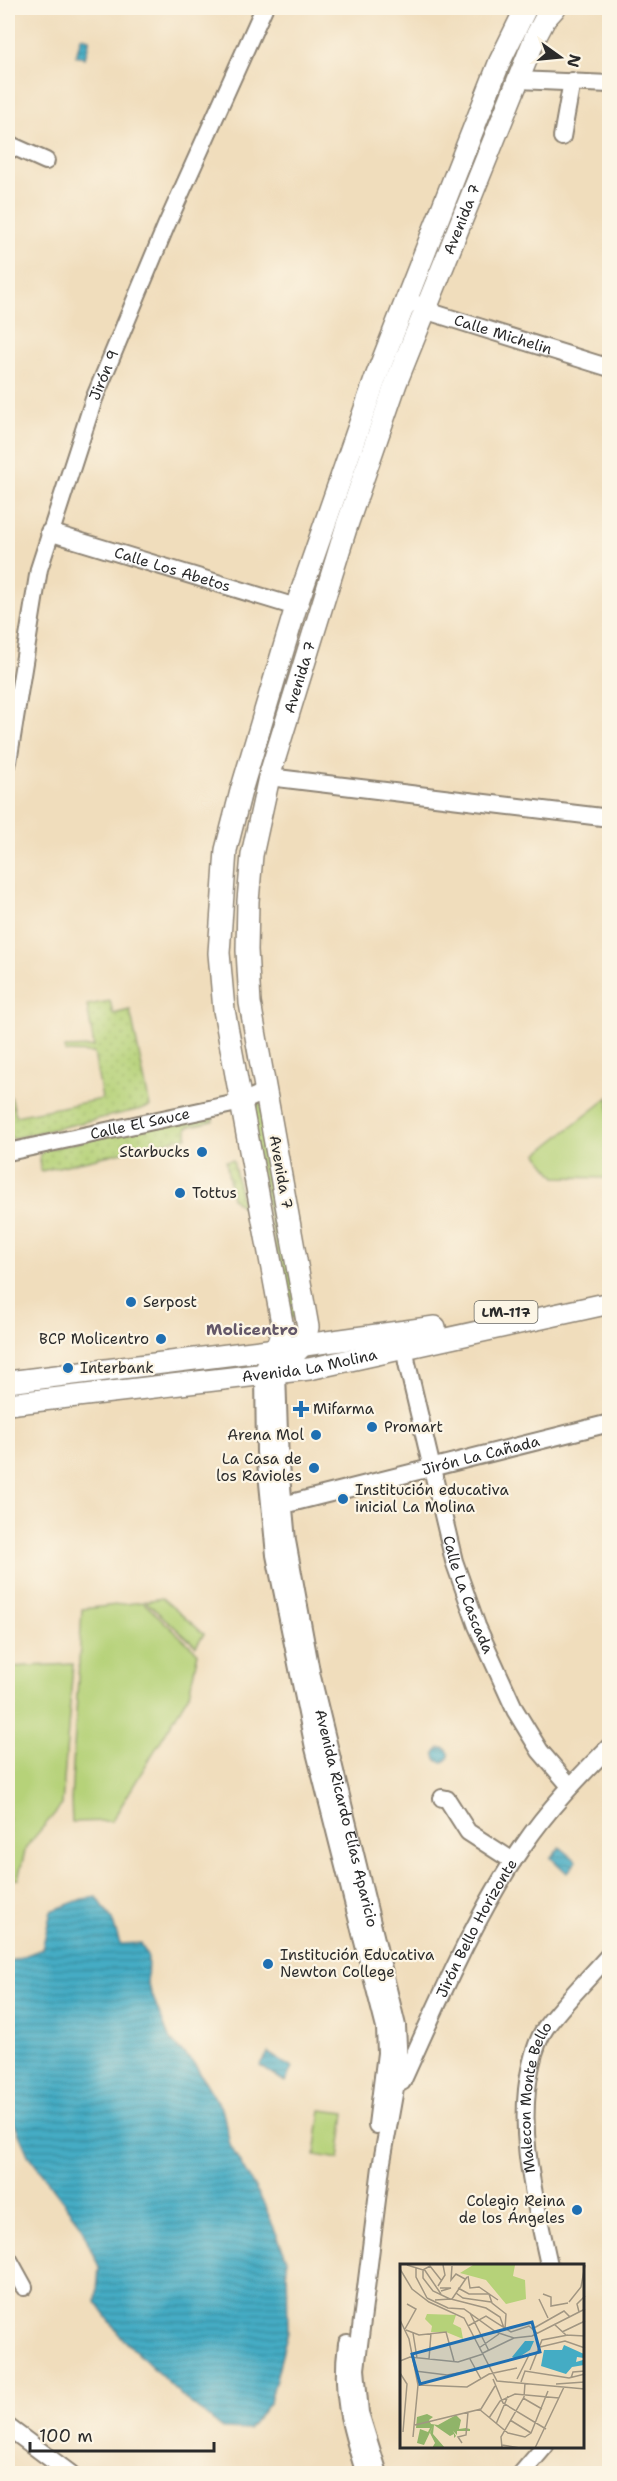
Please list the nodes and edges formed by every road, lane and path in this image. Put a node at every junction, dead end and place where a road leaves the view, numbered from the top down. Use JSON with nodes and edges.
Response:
{"nodes":[{"id":1,"x":264,"y":8,"type":"edge"},
{"id":2,"x":526,"y":8,"type":"edge"},
{"id":3,"x":555,"y":8,"type":"edge"},
{"id":4,"x":518,"y":80,"type":"junction"},
{"id":5,"x":572,"y":81,"type":"junction"},
{"id":6,"x":609,"y":84,"type":"edge"},
{"id":7,"x":562,"y":137,"type":"dead end"},
{"id":8,"x":8,"y":144,"type":"edge"},
{"id":9,"x":46,"y":161,"type":"dead end"},
{"id":10,"x":412,"y":285,"type":"junction"},
{"id":11,"x":424,"y":310,"type":"junction"},
{"id":12,"x":609,"y":368,"type":"edge"},
{"id":13,"x":386,"y":380,"type":"junction"},
{"id":14,"x":50,"y":532,"type":"junction"},
{"id":15,"x":296,"y":607,"type":"junction"},
{"id":16,"x":258,"y":733,"type":"junction"},
{"id":17,"x":280,"y":739,"type":"junction"},
{"id":18,"x":8,"y":762,"type":"edge"},
{"id":19,"x":269,"y":777,"type":"junction"},
{"id":20,"x":609,"y":818,"type":"edge"},
{"id":21,"x":265,"y":1085,"type":"junction"},
{"id":22,"x":242,"y":1102,"type":"junction"},
{"id":23,"x":8,"y":1152,"type":"edge"},
{"id":24,"x":609,"y":1290,"type":"edge"},
{"id":25,"x":609,"y":1304,"type":"edge"},
{"id":26,"x":404,"y":1340,"type":"junction"},
{"id":27,"x":304,"y":1344,"type":"junction"},
{"id":28,"x":276,"y":1349,"type":"junction"},
{"id":29,"x":270,"y":1373,"type":"junction"},
{"id":30,"x":8,"y":1382,"type":"edge"},
{"id":31,"x":8,"y":1404,"type":"edge"},
{"id":32,"x":609,"y":1423,"type":"edge"},
{"id":33,"x":432,"y":1467,"type":"junction"},
{"id":34,"x":283,"y":1505,"type":"junction"},
{"id":35,"x":609,"y":1746,"type":"edge"},
{"id":36,"x":570,"y":1786,"type":"junction"},
{"id":37,"x":442,"y":1798,"type":"dead end"},
{"id":38,"x":513,"y":1861,"type":"junction"},
{"id":39,"x":609,"y":1954,"type":"edge"},
{"id":40,"x":397,"y":2026,"type":"junction"},
{"id":41,"x":425,"y":2033,"type":"junction"},
{"id":42,"x":392,"y":2105,"type":"junction"},
{"id":43,"x":377,"y":2131,"type":"junction"},
{"id":44,"x":8,"y":2258,"type":"edge"},
{"id":45,"x":549,"y":2264,"type":"edge"},
{"id":46,"x":24,"y":2287,"type":"dead end"},
{"id":47,"x":8,"y":2427,"type":"edge"},
{"id":48,"x":543,"y":2448,"type":"edge"},
{"id":49,"x":373,"y":2469,"type":"edge"},
{"id":50,"x":71,"y":2474,"type":"edge"},
{"id":51,"x":389,"y":2474,"type":"edge"},
{"id":52,"x":521,"y":2474,"type":"edge"}],
"edges":[{"from":1,"to":14,"type":"street","name":"Jirón 9"},
{"from":2,"to":10,"type":"main road","name":"Avenida 7"},
{"from":3,"to":4,"type":"main road","name":"Avenida 7"},
{"from":4,"to":5,"type":"street"},
{"from":4,"to":11,"type":"main road","name":"Avenida 7"},
{"from":5,"to":6,"type":"street"},
{"from":5,"to":7,"type":"street"},
{"from":8,"to":9,"type":"street"},
{"from":10,"to":11,"type":"street"},
{"from":10,"to":13,"type":"main road","name":"Avenida 7"},
{"from":11,"to":12,"type":"street","name":"Calle Michelin"},
{"from":11,"to":13,"type":"main road","name":"Avenida 7"},
{"from":13,"to":15,"type":"main road","name":"Avenida 7"},
{"from":13,"to":17,"type":"main road","name":"Avenida 7"},
{"from":14,"to":15,"type":"street","name":"Calle Los Abetos"},
{"from":14,"to":18,"type":"street","name":"Jirón 9"},
{"from":15,"to":16,"type":"main road","name":"Avenida 7"},
{"from":16,"to":17,"type":"main road"},
{"from":16,"to":22,"type":"main road","name":"Avenida 7"},
{"from":17,"to":19,"type":"main road","name":"Avenida 7"},
{"from":19,"to":20,"type":"street"},
{"from":19,"to":21,"type":"main road","name":"Avenida 7"},
{"from":21,"to":22,"type":"street","name":"Calle El Sauce"},
{"from":21,"to":27,"type":"main road","name":"Avenida 7"},
{"from":22,"to":23,"type":"street","name":"Calle El Sauce"},
{"from":22,"to":28,"type":"main road","name":"Avenida 7"},
{"from":24,"to":26,"type":"main road","name":"Avenida La Molina","number":"LM-117"},
{"from":25,"to":26,"type":"main road","name":"Avenida La Molina","number":"LM-117"},
{"from":26,"to":27,"type":"main road","name":"Avenida La Molina","number":"LM-117"},
{"from":26,"to":29,"type":"main road","name":"Avenida La Molina","number":"LM-117"},
{"from":26,"to":33,"type":"street","name":"Calle La Cascada"},
{"from":27,"to":28,"type":"main road","name":"Avenida La Molina","number":"LM-117"},
{"from":27,"to":29,"type":"main road"},
{"from":28,"to":29,"type":"main road","name":"Avenida 7"},
{"from":28,"to":30,"type":"main road","name":"Avenida La Molina","number":"LM-117"},
{"from":29,"to":31,"type":"main road","name":"Avenida La Molina","number":"LM-117"},
{"from":29,"to":34,"type":"street","name":"Avenida Ricardo Elías Aparicio"},
{"from":29,"to":43,"type":"street","name":"Avenida Ricardo Elías Aparicio"},
{"from":32,"to":33,"type":"street","name":"Jirón La Cañada"},
{"from":33,"to":34,"type":"street","name":"Jirón La Cañada"},
{"from":33,"to":36,"type":"street","name":"Calle La Cascada"},
{"from":34,"to":40,"type":"street","name":"Avenida Ricardo Elías Aparicio"},
{"from":35,"to":36,"type":"street","name":"Jirón Bello Horizonte"},
{"from":36,"to":38,"type":"street","name":"Jirón Bello Horizonte"},
{"from":37,"to":38,"type":"street"},
{"from":38,"to":41,"type":"street","name":"Jirón Bello Horizonte"},
{"from":39,"to":45,"type":"street","name":"Malecon Monte Bello"},
{"from":40,"to":41,"type":"street"},
{"from":40,"to":42,"type":"street","name":"Avenida Ricardo Elías Aparicio"},
{"from":41,"to":42,"type":"street","name":"Jirón Bello Horizonte"},
{"from":42,"to":43,"type":"street","name":"Jirón Bello Horizonte"},
{"from":42,"to":49,"type":"street","name":"Avenida Ricardo Elías Aparicio"},
{"from":43,"to":49,"type":"street","name":"Avenida Ricardo Elías Aparicio"},
{"from":44,"to":46,"type":"street"},
{"from":47,"to":50,"type":"street"},
{"from":48,"to":52,"type":"street"},
{"from":49,"to":51,"type":"street"}]}
